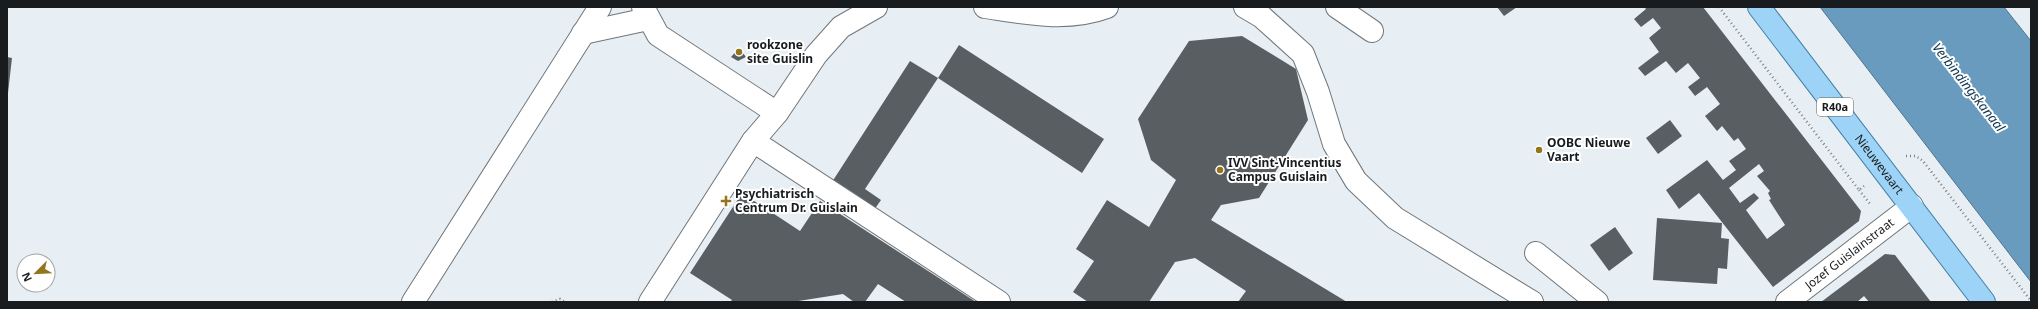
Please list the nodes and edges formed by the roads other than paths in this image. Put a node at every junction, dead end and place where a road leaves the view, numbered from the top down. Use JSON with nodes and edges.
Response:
{"nodes":[{"id":1,"x":600,"y":7,"type":"edge"},
{"id":2,"x":876,"y":7,"type":"edge"},
{"id":3,"x":985,"y":7,"type":"edge"},
{"id":4,"x":1107,"y":7,"type":"edge"},
{"id":5,"x":1245,"y":7,"type":"edge"},
{"id":6,"x":1337,"y":7,"type":"edge"},
{"id":7,"x":1759,"y":7,"type":"edge"},
{"id":8,"x":857,"y":12,"type":"edge"},
{"id":9,"x":646,"y":13,"type":"edge"},
{"id":10,"x":1372,"y":31,"type":"dead end"},
{"id":11,"x":583,"y":32,"type":"junction"},
{"id":12,"x":777,"y":113,"type":"junction"},
{"id":13,"x":753,"y":141,"type":"junction"},
{"id":14,"x":1912,"y":206,"type":"junction"},
{"id":15,"x":1536,"y":253,"type":"dead end"},
{"id":16,"x":413,"y":302,"type":"edge"},
{"id":17,"x":650,"y":302,"type":"edge"},
{"id":18,"x":999,"y":302,"type":"edge"},
{"id":19,"x":1532,"y":302,"type":"edge"},
{"id":20,"x":1597,"y":302,"type":"edge"},
{"id":21,"x":1787,"y":302,"type":"edge"},
{"id":22,"x":1984,"y":302,"type":"edge"}],
"edges":[{"from":1,"to":11,"type":"street"},
{"from":2,"to":8,"type":"street"},
{"from":3,"to":4,"type":"street"},
{"from":5,"to":19,"type":"street"},
{"from":6,"to":10,"type":"street"},
{"from":7,"to":14,"type":"main road","name":"Nieuwevaart","number":"R40a"},
{"from":8,"to":12,"type":"street"},
{"from":9,"to":11,"type":"street"},
{"from":9,"to":12,"type":"street"},
{"from":11,"to":16,"type":"street"},
{"from":12,"to":13,"type":"street"},
{"from":13,"to":17,"type":"street"},
{"from":13,"to":18,"type":"street"},
{"from":14,"to":21,"type":"street","name":"Jozef Guislainstraat"},
{"from":14,"to":22,"type":"main road","name":"Nieuwevaart","number":"R40a"},
{"from":15,"to":20,"type":"street"}]}
